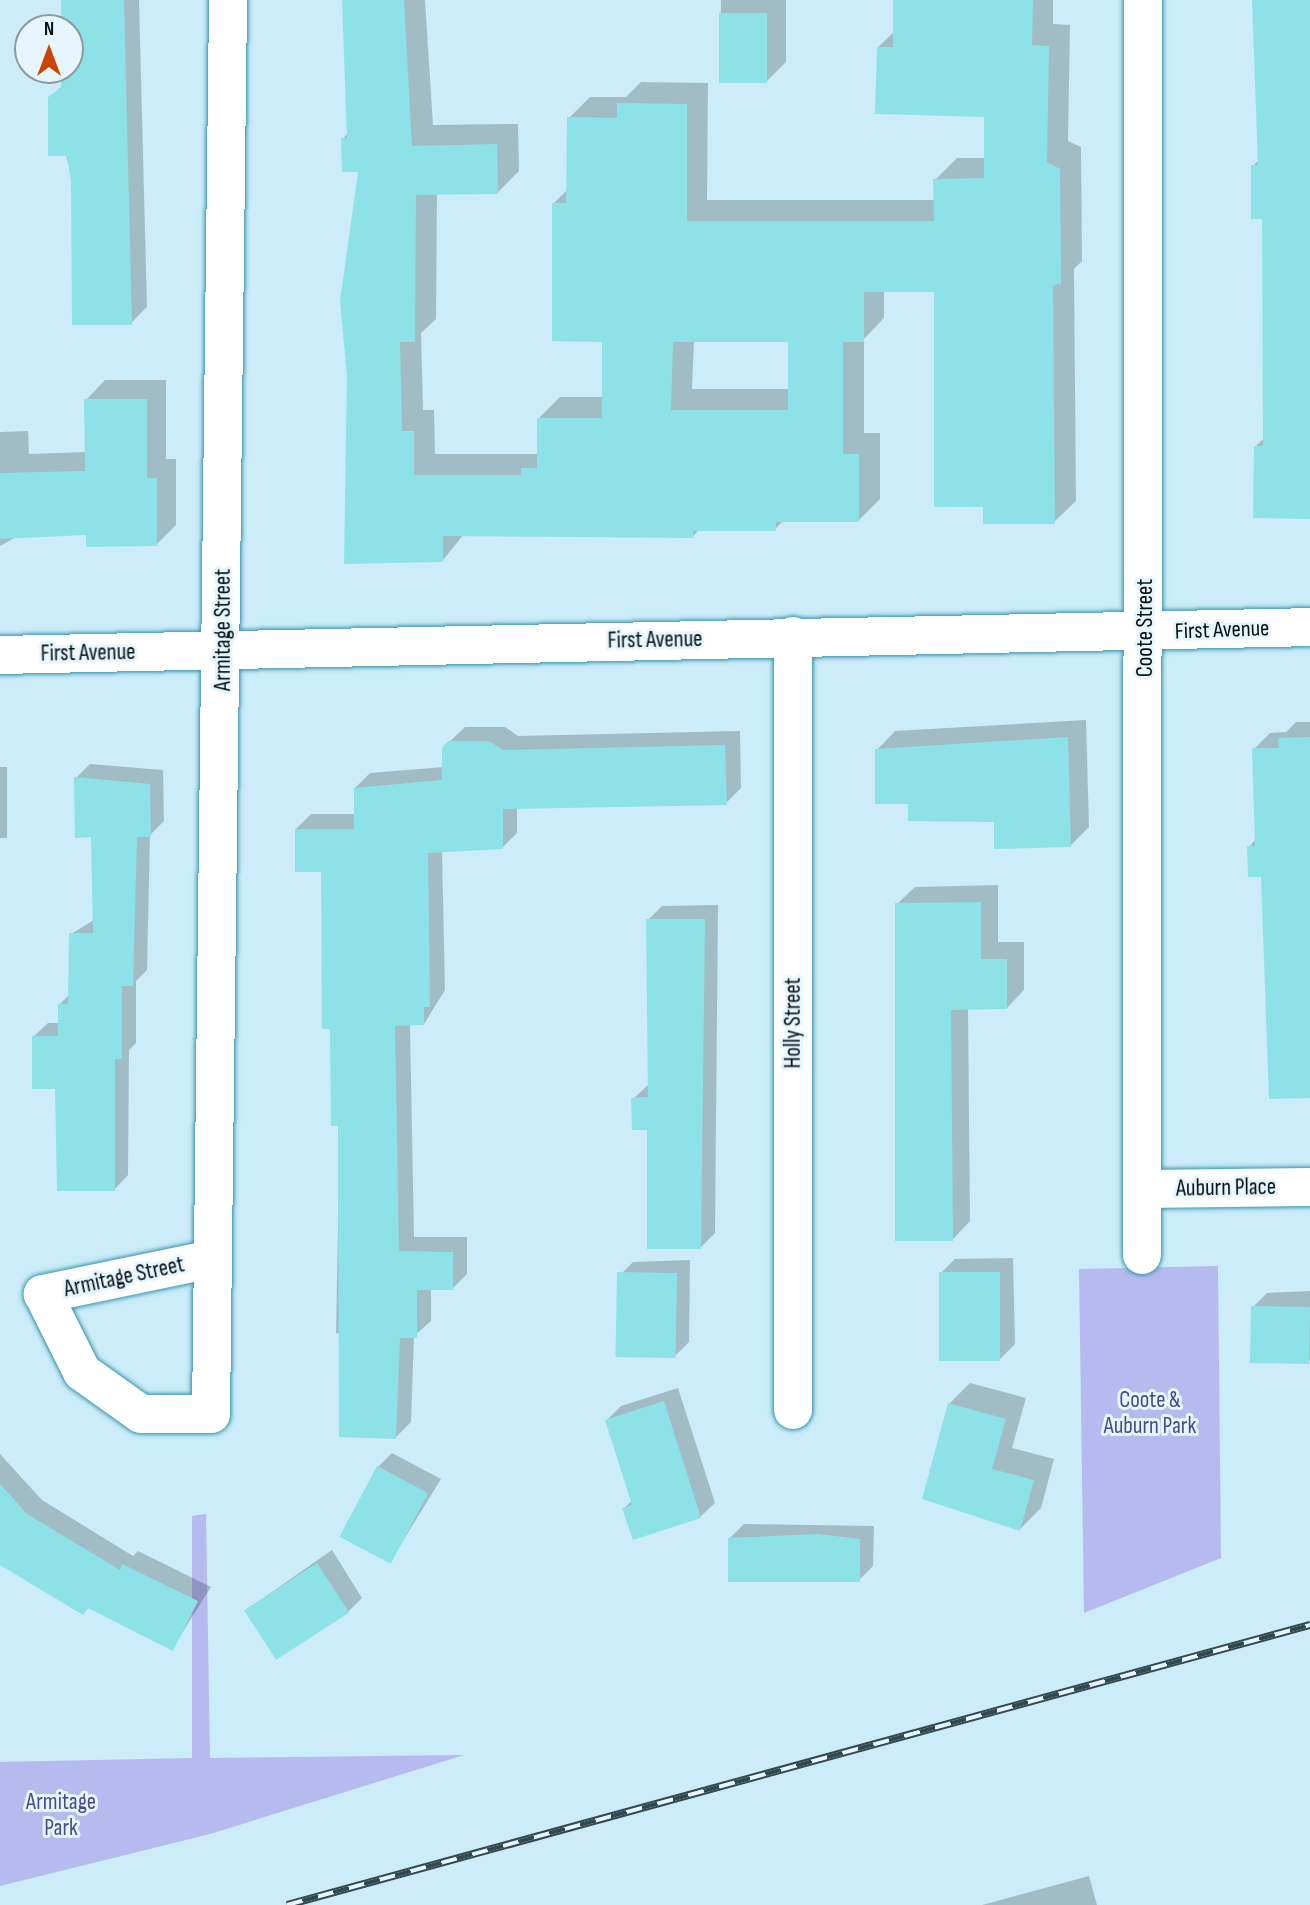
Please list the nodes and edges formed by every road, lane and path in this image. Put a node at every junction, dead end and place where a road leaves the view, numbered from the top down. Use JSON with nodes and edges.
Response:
{"nodes":[{"id":1,"x":228,"y":0,"type":"edge"},
{"id":2,"x":1143,"y":0,"type":"edge"},
{"id":3,"x":1310,"y":627,"type":"edge"},
{"id":4,"x":1145,"y":632,"type":"junction"},
{"id":5,"x":793,"y":636,"type":"junction"},
{"id":6,"x":224,"y":651,"type":"junction"},
{"id":7,"x":0,"y":655,"type":"edge"},
{"id":8,"x":1310,"y":1187,"type":"edge"},
{"id":9,"x":1143,"y":1189,"type":"junction"},
{"id":10,"x":1142,"y":1255,"type":"dead end"},
{"id":11,"x":212,"y":1259,"type":"junction"},
{"id":12,"x":793,"y":1410,"type":"dead end"}],
"edges":[{"from":1,"to":6,"type":"street","name":"Armitage Street"},
{"from":2,"to":4,"type":"street","name":"Coote Street"},
{"from":3,"to":4,"type":"street","name":"First Avenue"},
{"from":4,"to":5,"type":"street","name":"First Avenue"},
{"from":4,"to":9,"type":"street","name":"Coote Street"},
{"from":5,"to":6,"type":"street","name":"First Avenue"},
{"from":5,"to":12,"type":"street","name":"Holly Street"},
{"from":6,"to":7,"type":"street","name":"First Avenue"},
{"from":6,"to":11,"type":"street","name":"Armitage Street"},
{"from":8,"to":9,"type":"street","name":"Auburn Place"},
{"from":9,"to":10,"type":"street","name":"Coote Street"},
{"from":11,"to":11,"type":"street","name":"Armitage Street"}]}
